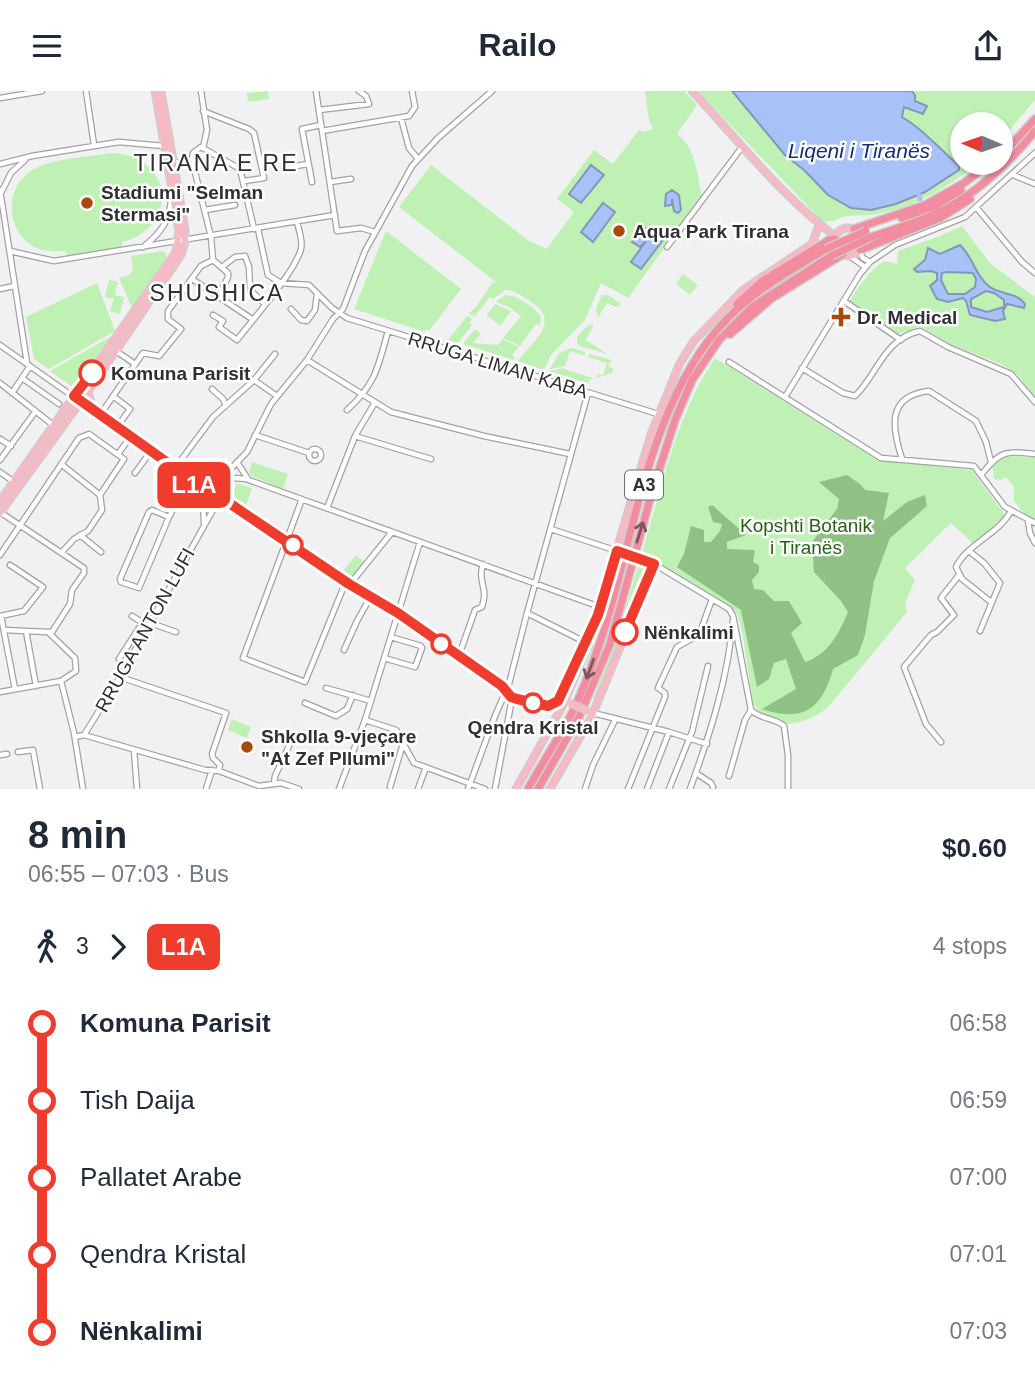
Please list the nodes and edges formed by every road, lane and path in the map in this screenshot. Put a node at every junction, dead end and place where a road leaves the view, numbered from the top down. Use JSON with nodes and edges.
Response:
{"nodes":[{"id":1,"x":42,"y":91,"type":"edge"},
{"id":2,"x":86,"y":91,"type":"edge"},
{"id":3,"x":155,"y":91,"type":"edge"},
{"id":4,"x":161,"y":91,"type":"edge"},
{"id":5,"x":201,"y":91,"type":"edge"},
{"id":6,"x":316,"y":91,"type":"edge"},
{"id":7,"x":359,"y":91,"type":"edge"},
{"id":8,"x":492,"y":91,"type":"edge"},
{"id":9,"x":692,"y":91,"type":"edge"},
{"id":10,"x":414,"y":92,"type":"edge"},
{"id":11,"x":0,"y":98,"type":"edge"},
{"id":12,"x":319,"y":110,"type":"junction"},
{"id":13,"x":203,"y":111,"type":"junction"},
{"id":14,"x":401,"y":118,"type":"junction"},
{"id":15,"x":1035,"y":119,"type":"edge"},
{"id":16,"x":321,"y":125,"type":"junction"},
{"id":17,"x":322,"y":131,"type":"junction"},
{"id":18,"x":1035,"y":131,"type":"edge"},
{"id":19,"x":1013,"y":143,"type":"edge"},
{"id":20,"x":94,"y":145,"type":"junction"},
{"id":21,"x":164,"y":146,"type":"junction"},
{"id":22,"x":743,"y":146,"type":"junction"},
{"id":23,"x":203,"y":148,"type":"junction"},
{"id":24,"x":1035,"y":153,"type":"edge"},
{"id":25,"x":1013,"y":154,"type":"edge"},
{"id":26,"x":32,"y":156,"type":"junction"},
{"id":27,"x":418,"y":159,"type":"junction"},
{"id":28,"x":192,"y":160,"type":"junction"},
{"id":29,"x":174,"y":163,"type":"junction"},
{"id":30,"x":0,"y":164,"type":"edge"},
{"id":31,"x":308,"y":164,"type":"junction"},
{"id":32,"x":284,"y":169,"type":"dead end"},
{"id":33,"x":169,"y":173,"type":"junction"},
{"id":34,"x":975,"y":175,"type":"edge"},
{"id":35,"x":979,"y":175,"type":"edge"},
{"id":36,"x":993,"y":175,"type":"edge"},
{"id":37,"x":994,"y":175,"type":"edge"},
{"id":38,"x":1013,"y":175,"type":"junction"},
{"id":39,"x":351,"y":179,"type":"dead end"},
{"id":40,"x":244,"y":181,"type":"junction"},
{"id":41,"x":312,"y":182,"type":"dead end"},
{"id":42,"x":330,"y":182,"type":"junction"},
{"id":43,"x":1035,"y":184,"type":"edge"},
{"id":44,"x":0,"y":193,"type":"edge"},
{"id":45,"x":235,"y":205,"type":"dead end"},
{"id":46,"x":976,"y":207,"type":"junction"},
{"id":47,"x":205,"y":210,"type":"junction"},
{"id":48,"x":335,"y":215,"type":"junction"},
{"id":49,"x":297,"y":222,"type":"junction"},
{"id":50,"x":819,"y":225,"type":"junction"},
{"id":51,"x":256,"y":229,"type":"junction"},
{"id":52,"x":854,"y":229,"type":"junction"},
{"id":53,"x":182,"y":230,"type":"junction"},
{"id":54,"x":375,"y":232,"type":"junction"},
{"id":55,"x":8,"y":234,"type":"junction"},
{"id":56,"x":867,"y":234,"type":"junction"},
{"id":57,"x":0,"y":236,"type":"edge"},
{"id":58,"x":836,"y":236,"type":"junction"},
{"id":59,"x":211,"y":237,"type":"junction"},
{"id":60,"x":182,"y":241,"type":"junction"},
{"id":61,"x":667,"y":247,"type":"dead end"},
{"id":62,"x":143,"y":248,"type":"junction"},
{"id":63,"x":10,"y":251,"type":"junction"},
{"id":64,"x":860,"y":253,"type":"junction"},
{"id":65,"x":846,"y":255,"type":"junction"},
{"id":66,"x":213,"y":260,"type":"junction"},
{"id":67,"x":857,"y":263,"type":"junction"},
{"id":68,"x":867,"y":265,"type":"junction"},
{"id":69,"x":171,"y":267,"type":"junction"},
{"id":70,"x":222,"y":267,"type":"junction"},
{"id":71,"x":288,"y":271,"type":"junction"},
{"id":72,"x":1035,"y":273,"type":"edge"},
{"id":73,"x":860,"y":274,"type":"junction"},
{"id":74,"x":192,"y":279,"type":"junction"},
{"id":75,"x":281,"y":283,"type":"junction"},
{"id":76,"x":294,"y":284,"type":"junction"},
{"id":77,"x":14,"y":286,"type":"junction"},
{"id":78,"x":0,"y":289,"type":"edge"},
{"id":79,"x":317,"y":293,"type":"junction"},
{"id":80,"x":219,"y":296,"type":"junction"},
{"id":81,"x":844,"y":301,"type":"junction"},
{"id":82,"x":265,"y":304,"type":"junction"},
{"id":83,"x":291,"y":309,"type":"dead end"},
{"id":84,"x":339,"y":313,"type":"junction"},
{"id":85,"x":213,"y":314,"type":"dead end"},
{"id":86,"x":252,"y":320,"type":"junction"},
{"id":87,"x":388,"y":331,"type":"junction"},
{"id":88,"x":902,"y":340,"type":"junction"},
{"id":89,"x":0,"y":345,"type":"edge"},
{"id":90,"x":116,"y":351,"type":"junction"},
{"id":91,"x":275,"y":353,"type":"dead end"},
{"id":92,"x":307,"y":360,"type":"junction"},
{"id":93,"x":729,"y":362,"type":"dead end"},
{"id":94,"x":29,"y":365,"type":"junction"},
{"id":95,"x":135,"y":365,"type":"junction"},
{"id":96,"x":802,"y":369,"type":"junction"},
{"id":97,"x":693,"y":371,"type":"junction"},
{"id":98,"x":22,"y":378,"type":"junction"},
{"id":99,"x":254,"y":380,"type":"junction"},
{"id":100,"x":0,"y":383,"type":"edge"},
{"id":101,"x":212,"y":389,"type":"dead end"},
{"id":102,"x":88,"y":391,"type":"junction"},
{"id":103,"x":12,"y":393,"type":"junction"},
{"id":104,"x":588,"y":393,"type":"junction"},
{"id":105,"x":113,"y":396,"type":"junction"},
{"id":106,"x":277,"y":396,"type":"junction"},
{"id":107,"x":362,"y":396,"type":"junction"},
{"id":108,"x":785,"y":397,"type":"junction"},
{"id":109,"x":77,"y":398,"type":"junction"},
{"id":110,"x":1035,"y":401,"type":"edge"},
{"id":111,"x":59,"y":404,"type":"dead end"},
{"id":112,"x":374,"y":404,"type":"junction"},
{"id":113,"x":226,"y":405,"type":"junction"},
{"id":114,"x":92,"y":409,"type":"junction"},
{"id":115,"x":347,"y":410,"type":"dead end"},
{"id":116,"x":35,"y":412,"type":"junction"},
{"id":117,"x":658,"y":414,"type":"junction"},
{"id":118,"x":100,"y":415,"type":"junction"},
{"id":119,"x":53,"y":425,"type":"junction"},
{"id":120,"x":117,"y":427,"type":"junction"},
{"id":121,"x":255,"y":435,"type":"junction"},
{"id":122,"x":131,"y":436,"type":"junction"},
{"id":123,"x":355,"y":436,"type":"junction"},
{"id":124,"x":0,"y":439,"type":"edge"},
{"id":125,"x":11,"y":446,"type":"junction"},
{"id":126,"x":151,"y":451,"type":"junction"},
{"id":127,"x":309,"y":453,"type":"dead end"},
{"id":128,"x":118,"y":454,"type":"junction"},
{"id":129,"x":570,"y":454,"type":"junction"},
{"id":130,"x":1035,"y":454,"type":"edge"},
{"id":131,"x":431,"y":459,"type":"dead end"},
{"id":132,"x":902,"y":459,"type":"junction"},
{"id":133,"x":0,"y":460,"type":"edge"},
{"id":134,"x":237,"y":462,"type":"junction"},
{"id":135,"x":991,"y":462,"type":"junction"},
{"id":136,"x":61,"y":464,"type":"junction"},
{"id":137,"x":175,"y":468,"type":"junction"},
{"id":138,"x":0,"y":472,"type":"edge"},
{"id":139,"x":135,"y":473,"type":"dead end"},
{"id":140,"x":982,"y":474,"type":"junction"},
{"id":141,"x":189,"y":478,"type":"junction"},
{"id":142,"x":249,"y":480,"type":"junction"},
{"id":143,"x":14,"y":482,"type":"junction"},
{"id":144,"x":207,"y":484,"type":"junction"},
{"id":145,"x":217,"y":487,"type":"junction"},
{"id":146,"x":100,"y":495,"type":"junction"},
{"id":147,"x":202,"y":497,"type":"junction"},
{"id":148,"x":219,"y":498,"type":"junction"},
{"id":149,"x":302,"y":499,"type":"junction"},
{"id":150,"x":0,"y":502,"type":"edge"},
{"id":151,"x":327,"y":508,"type":"junction"},
{"id":152,"x":1010,"y":511,"type":"junction"},
{"id":153,"x":0,"y":512,"type":"edge"},
{"id":154,"x":169,"y":517,"type":"junction"},
{"id":155,"x":1028,"y":521,"type":"junction"},
{"id":156,"x":1035,"y":523,"type":"edge"},
{"id":157,"x":204,"y":524,"type":"junction"},
{"id":158,"x":21,"y":525,"type":"junction"},
{"id":159,"x":551,"y":529,"type":"junction"},
{"id":160,"x":392,"y":531,"type":"junction"},
{"id":161,"x":80,"y":535,"type":"junction"},
{"id":162,"x":287,"y":541,"type":"junction"},
{"id":163,"x":421,"y":542,"type":"junction"},
{"id":164,"x":1035,"y":543,"type":"edge"},
{"id":165,"x":969,"y":551,"type":"junction"},
{"id":166,"x":62,"y":552,"type":"junction"},
{"id":167,"x":101,"y":552,"type":"dead end"},
{"id":168,"x":619,"y":552,"type":"junction"},
{"id":169,"x":0,"y":555,"type":"edge"},
{"id":170,"x":641,"y":559,"type":"dead end"},
{"id":171,"x":483,"y":564,"type":"junction"},
{"id":172,"x":654,"y":564,"type":"junction"},
{"id":173,"x":10,"y":565,"type":"dead end"},
{"id":174,"x":959,"y":575,"type":"junction"},
{"id":175,"x":348,"y":583,"type":"junction"},
{"id":176,"x":535,"y":583,"type":"junction"},
{"id":177,"x":371,"y":596,"type":"junction"},
{"id":178,"x":712,"y":599,"type":"junction"},
{"id":179,"x":991,"y":602,"type":"junction"},
{"id":180,"x":599,"y":611,"type":"junction"},
{"id":181,"x":398,"y":613,"type":"junction"},
{"id":182,"x":527,"y":613,"type":"junction"},
{"id":183,"x":1,"y":616,"type":"edge"},
{"id":184,"x":132,"y":616,"type":"dead end"},
{"id":185,"x":733,"y":616,"type":"junction"},
{"id":186,"x":149,"y":624,"type":"junction"},
{"id":187,"x":139,"y":628,"type":"dead end"},
{"id":188,"x":4,"y":630,"type":"junction"},
{"id":189,"x":26,"y":631,"type":"junction"},
{"id":190,"x":980,"y":631,"type":"dead end"},
{"id":191,"x":48,"y":632,"type":"junction"},
{"id":192,"x":176,"y":632,"type":"dead end"},
{"id":193,"x":391,"y":637,"type":"junction"},
{"id":194,"x":585,"y":642,"type":"junction"},
{"id":195,"x":462,"y":647,"type":"dead end"},
{"id":196,"x":344,"y":650,"type":"dead end"},
{"id":197,"x":384,"y":658,"type":"junction"},
{"id":198,"x":120,"y":659,"type":"dead end"},
{"id":199,"x":708,"y":666,"type":"dead end"},
{"id":200,"x":120,"y":677,"type":"junction"},
{"id":201,"x":61,"y":681,"type":"junction"},
{"id":202,"x":36,"y":686,"type":"junction"},
{"id":203,"x":326,"y":688,"type":"dead end"},
{"id":204,"x":15,"y":689,"type":"junction"},
{"id":205,"x":0,"y":692,"type":"edge"},
{"id":206,"x":509,"y":694,"type":"junction"},
{"id":207,"x":353,"y":695,"type":"junction"},
{"id":208,"x":371,"y":701,"type":"junction"},
{"id":209,"x":567,"y":702,"type":"junction"},
{"id":210,"x":305,"y":703,"type":"dead end"},
{"id":211,"x":751,"y":711,"type":"junction"},
{"id":212,"x":590,"y":712,"type":"junction"},
{"id":213,"x":615,"y":719,"type":"junction"},
{"id":214,"x":365,"y":720,"type":"junction"},
{"id":215,"x":651,"y":727,"type":"junction"},
{"id":216,"x":669,"y":732,"type":"junction"},
{"id":217,"x":84,"y":735,"type":"junction"},
{"id":218,"x":75,"y":737,"type":"junction"},
{"id":219,"x":689,"y":738,"type":"junction"},
{"id":220,"x":941,"y":742,"type":"dead end"},
{"id":221,"x":404,"y":743,"type":"junction"},
{"id":222,"x":707,"y":744,"type":"junction"},
{"id":223,"x":289,"y":746,"type":"dead end"},
{"id":224,"x":134,"y":750,"type":"junction"},
{"id":225,"x":18,"y":752,"type":"dead end"},
{"id":226,"x":7,"y":754,"type":"dead end"},
{"id":227,"x":0,"y":755,"type":"edge"},
{"id":228,"x":426,"y":767,"type":"junction"},
{"id":229,"x":212,"y":770,"type":"junction"},
{"id":230,"x":219,"y":771,"type":"junction"},
{"id":231,"x":696,"y":773,"type":"junction"},
{"id":232,"x":729,"y":776,"type":"dead end"},
{"id":233,"x":274,"y":784,"type":"junction"},
{"id":234,"x":469,"y":786,"type":"edge"},
{"id":235,"x":390,"y":787,"type":"dead end"},
{"id":236,"x":713,"y":787,"type":"edge"},
{"id":237,"x":40,"y":789,"type":"edge"},
{"id":238,"x":83,"y":789,"type":"edge"},
{"id":239,"x":137,"y":789,"type":"edge"},
{"id":240,"x":206,"y":789,"type":"edge"},
{"id":241,"x":299,"y":789,"type":"edge"},
{"id":242,"x":340,"y":789,"type":"edge"},
{"id":243,"x":418,"y":789,"type":"edge"},
{"id":244,"x":485,"y":789,"type":"edge"},
{"id":245,"x":495,"y":789,"type":"edge"},
{"id":246,"x":516,"y":789,"type":"edge"},
{"id":247,"x":525,"y":789,"type":"edge"},
{"id":248,"x":538,"y":789,"type":"edge"},
{"id":249,"x":550,"y":789,"type":"edge"},
{"id":250,"x":584,"y":789,"type":"edge"},
{"id":251,"x":628,"y":789,"type":"edge"},
{"id":252,"x":647,"y":789,"type":"edge"},
{"id":253,"x":670,"y":789,"type":"edge"},
{"id":254,"x":690,"y":789,"type":"edge"},
{"id":255,"x":788,"y":789,"type":"edge"}],
"edges":[{"from":1,"to":11,"type":"street"},
{"from":2,"to":20,"type":"street"},
{"from":3,"to":21,"type":"main road"},
{"from":4,"to":29,"type":"main road"},
{"from":5,"to":13,"type":"street"},
{"from":6,"to":12,"type":"street"},
{"from":7,"to":12,"type":"street"},
{"from":8,"to":27,"type":"street"},
{"from":9,"to":22,"type":"main road"},
{"from":10,"to":14,"type":"street"},
{"from":12,"to":16,"type":"street"},
{"from":13,"to":23,"type":"street"},
{"from":13,"to":40,"type":"street"},
{"from":14,"to":17,"type":"street"},
{"from":14,"to":27,"type":"street"},
{"from":15,"to":19,"type":"highway"},
{"from":16,"to":17,"type":"street"},
{"from":16,"to":31,"type":"street"},
{"from":17,"to":42,"type":"street"},
{"from":18,"to":25,"type":"highway","number":"A3"},
{"from":20,"to":21,"type":"street"},
{"from":20,"to":26,"type":"street"},
{"from":21,"to":33,"type":"main road"},
{"from":22,"to":50,"type":"main road"},
{"from":22,"to":61,"type":"street"},
{"from":23,"to":28,"type":"street"},
{"from":23,"to":40,"type":"street"},
{"from":24,"to":38,"type":"street"},
{"from":26,"to":30,"type":"street"},
{"from":26,"to":44,"type":"street"},
{"from":27,"to":54,"type":"street"},
{"from":28,"to":29,"type":"street"},
{"from":28,"to":47,"type":"street"},
{"from":29,"to":53,"type":"main road"},
{"from":31,"to":32,"type":"street"},
{"from":31,"to":41,"type":"street"},
{"from":33,"to":53,"type":"main road"},
{"from":33,"to":62,"type":"street"},
{"from":34,"to":52,"type":"highway"},
{"from":35,"to":56,"type":"highway","number":"A3"},
{"from":36,"to":56,"type":"highway","number":"A3"},
{"from":37,"to":64,"type":"highway"},
{"from":38,"to":43,"type":"street"},
{"from":38,"to":46,"type":"street"},
{"from":39,"to":42,"type":"street"},
{"from":40,"to":51,"type":"street"},
{"from":42,"to":48,"type":"street"},
{"from":44,"to":55,"type":"street"},
{"from":45,"to":47,"type":"street"},
{"from":46,"to":68,"type":"street"},
{"from":46,"to":72,"type":"street"},
{"from":47,"to":59,"type":"street"},
{"from":48,"to":49,"type":"street"},
{"from":48,"to":54,"type":"street"},
{"from":49,"to":51,"type":"street"},
{"from":49,"to":71,"type":"street"},
{"from":50,"to":58,"type":"main road"},
{"from":50,"to":117,"type":"main road"},
{"from":51,"to":59,"type":"street"},
{"from":51,"to":75,"type":"street"},
{"from":52,"to":58,"type":"main road"},
{"from":52,"to":64,"type":"main road"},
{"from":53,"to":60,"type":"main road"},
{"from":54,"to":84,"type":"street"},
{"from":55,"to":57,"type":"street"},
{"from":55,"to":63,"type":"street"},
{"from":56,"to":97,"type":"highway","number":"A3","bridge":true},
{"from":58,"to":65,"type":"main road"},
{"from":58,"to":97,"type":"highway"},
{"from":59,"to":60,"type":"street"},
{"from":59,"to":66,"type":"street"},
{"from":60,"to":62,"type":"street"},
{"from":60,"to":69,"type":"main road"},
{"from":62,"to":63,"type":"street"},
{"from":63,"to":77,"type":"street"},
{"from":64,"to":65,"type":"main road"},
{"from":64,"to":68,"type":"street"},
{"from":65,"to":67,"type":"street"},
{"from":65,"to":97,"type":"highway"},
{"from":66,"to":70,"type":"street"},
{"from":66,"to":74,"type":"street"},
{"from":67,"to":68,"type":"street"},
{"from":67,"to":73,"type":"street"},
{"from":68,"to":73,"type":"street"},
{"from":69,"to":90,"type":"main road"},
{"from":69,"to":109,"type":"main road"},
{"from":70,"to":80,"type":"street"},
{"from":70,"to":82,"type":"street"},
{"from":71,"to":75,"type":"street"},
{"from":71,"to":76,"type":"street"},
{"from":73,"to":81,"type":"street"},
{"from":74,"to":80,"type":"street"},
{"from":74,"to":95,"type":"street"},
{"from":75,"to":76,"type":"street"},
{"from":75,"to":82,"type":"street"},
{"from":76,"to":79,"type":"street"},
{"from":77,"to":78,"type":"street"},
{"from":77,"to":94,"type":"street"},
{"from":79,"to":83,"type":"street"},
{"from":79,"to":84,"type":"street"},
{"from":80,"to":86,"type":"street"},
{"from":81,"to":88,"type":"street"},
{"from":81,"to":96,"type":"street"},
{"from":82,"to":86,"type":"street"},
{"from":84,"to":87,"type":"street","name":"RRUGA LIMAN KABA"},
{"from":84,"to":92,"type":"street"},
{"from":85,"to":86,"type":"street"},
{"from":87,"to":104,"type":"street","name":"RRUGA LIMAN KABA"},
{"from":87,"to":107,"type":"street"},
{"from":88,"to":96,"type":"street"},
{"from":88,"to":110,"type":"street"},
{"from":89,"to":94,"type":"street"},
{"from":90,"to":95,"type":"street"},
{"from":90,"to":102,"type":"main road"},
{"from":91,"to":99,"type":"street"},
{"from":92,"to":106,"type":"street"},
{"from":92,"to":107,"type":"street"},
{"from":93,"to":108,"type":"street"},
{"from":94,"to":98,"type":"street"},
{"from":94,"to":109,"type":"street"},
{"from":95,"to":105,"type":"street"},
{"from":96,"to":108,"type":"street"},
{"from":97,"to":247,"type":"highway","number":"A3","one_way":true},
{"from":248,"to":97,"type":"highway","number":"A3","one_way":true},
{"from":98,"to":103,"type":"street"},
{"from":98,"to":111,"type":"street"},
{"from":99,"to":106,"type":"street"},
{"from":99,"to":113,"type":"street"},
{"from":100,"to":103,"type":"street"},
{"from":101,"to":113,"type":"street"},
{"from":102,"to":109,"type":"main road"},
{"from":102,"to":114,"type":"main road"},
{"from":103,"to":116,"type":"street"},
{"from":104,"to":117,"type":"street","name":"RRUGA LIMAN KABA"},
{"from":104,"to":129,"type":"street"},
{"from":105,"to":118,"type":"street"},
{"from":105,"to":120,"type":"street"},
{"from":106,"to":121,"type":"street"},
{"from":107,"to":112,"type":"street"},
{"from":107,"to":115,"type":"street"},
{"from":108,"to":132,"type":"street"},
{"from":109,"to":114,"type":"street"},
{"from":109,"to":119,"type":"main road"},
{"from":109,"to":153,"type":"main road"},
{"from":112,"to":123,"type":"street"},
{"from":112,"to":129,"type":"street"},
{"from":113,"to":137,"type":"street"},
{"from":114,"to":118,"type":"street"},
{"from":116,"to":119,"type":"street"},
{"from":116,"to":125,"type":"street"},
{"from":117,"to":168,"type":"main road"},
{"from":118,"to":120,"type":"street"},
{"from":119,"to":143,"type":"main road"},
{"from":120,"to":122,"type":"street"},
{"from":121,"to":127,"type":"street"},
{"from":121,"to":134,"type":"street"},
{"from":122,"to":126,"type":"street"},
{"from":122,"to":128,"type":"street"},
{"from":123,"to":131,"type":"street"},
{"from":123,"to":151,"type":"street"},
{"from":124,"to":125,"type":"street"},
{"from":125,"to":133,"type":"street"},
{"from":126,"to":137,"type":"street"},
{"from":126,"to":139,"type":"street"},
{"from":128,"to":136,"type":"street"},
{"from":128,"to":146,"type":"street"},
{"from":129,"to":159,"type":"street"},
{"from":130,"to":135,"type":"street"},
{"from":132,"to":135,"type":"street"},
{"from":132,"to":140,"type":"street"},
{"from":134,"to":142,"type":"street"},
{"from":134,"to":145,"type":"street"},
{"from":135,"to":140,"type":"street"},
{"from":136,"to":146,"type":"street"},
{"from":136,"to":158,"type":"street"},
{"from":137,"to":141,"type":"street"},
{"from":138,"to":143,"type":"street"},
{"from":140,"to":152,"type":"street"},
{"from":141,"to":144,"type":"street"},
{"from":141,"to":147,"type":"street"},
{"from":141,"to":154,"type":"street"},
{"from":142,"to":145,"type":"street"},
{"from":142,"to":149,"type":"street"},
{"from":143,"to":150,"type":"main road"},
{"from":144,"to":145,"type":"street"},
{"from":144,"to":147,"type":"street"},
{"from":145,"to":148,"type":"street"},
{"from":146,"to":161,"type":"street"},
{"from":147,"to":148,"type":"street"},
{"from":147,"to":157,"type":"street","name":"RRUGA ANTON LUFI"},
{"from":148,"to":157,"type":"street","name":"RRUGA ANTON LUFI"},
{"from":148,"to":162,"type":"street"},
{"from":149,"to":151,"type":"street"},
{"from":149,"to":162,"type":"street"},
{"from":151,"to":160,"type":"street"},
{"from":152,"to":155,"type":"street"},
{"from":152,"to":165,"type":"street"},
{"from":153,"to":158,"type":"street"},
{"from":154,"to":154,"type":"street"},
{"from":155,"to":156,"type":"street"},
{"from":155,"to":164,"type":"street"},
{"from":157,"to":186,"type":"street","name":"RRUGA ANTON LUFI"},
{"from":158,"to":166,"type":"street"},
{"from":158,"to":169,"type":"street"},
{"from":159,"to":168,"type":"street"},
{"from":159,"to":176,"type":"street"},
{"from":160,"to":163,"type":"street"},
{"from":160,"to":175,"type":"street"},
{"from":161,"to":166,"type":"street"},
{"from":161,"to":167,"type":"street"},
{"from":162,"to":175,"type":"street"},
{"from":162,"to":175,"type":"street"},
{"from":163,"to":171,"type":"street"},
{"from":163,"to":181,"type":"street"},
{"from":165,"to":174,"type":"street"},
{"from":165,"to":179,"type":"street"},
{"from":166,"to":191,"type":"street"},
{"from":168,"to":180,"type":"main road"},
{"from":170,"to":172,"type":"main road"},
{"from":171,"to":176,"type":"street"},
{"from":171,"to":195,"type":"street"},
{"from":172,"to":178,"type":"street"},
{"from":172,"to":212,"type":"main road"},
{"from":173,"to":183,"type":"street"},
{"from":174,"to":179,"type":"street"},
{"from":174,"to":220,"type":"street"},
{"from":175,"to":177,"type":"street"},
{"from":176,"to":180,"type":"street"},
{"from":176,"to":182,"type":"street"},
{"from":177,"to":181,"type":"street"},
{"from":177,"to":196,"type":"street"},
{"from":178,"to":185,"type":"street"},
{"from":178,"to":215,"type":"street"},
{"from":179,"to":190,"type":"street"},
{"from":180,"to":194,"type":"street"},
{"from":180,"to":209,"type":"main road"},
{"from":181,"to":193,"type":"street"},
{"from":181,"to":206,"type":"street"},
{"from":182,"to":194,"type":"street"},
{"from":182,"to":206,"type":"street"},
{"from":183,"to":188,"type":"street"},
{"from":184,"to":186,"type":"street"},
{"from":185,"to":211,"type":"street"},
{"from":185,"to":222,"type":"street"},
{"from":186,"to":192,"type":"street"},
{"from":186,"to":200,"type":"street","name":"RRUGA ANTON LUFI"},
{"from":187,"to":198,"type":"street"},
{"from":188,"to":189,"type":"street"},
{"from":188,"to":204,"type":"street"},
{"from":189,"to":191,"type":"street"},
{"from":189,"to":202,"type":"street"},
{"from":191,"to":201,"type":"street"},
{"from":193,"to":197,"type":"street"},
{"from":193,"to":197,"type":"street"},
{"from":194,"to":206,"type":"street"},
{"from":197,"to":208,"type":"street"},
{"from":199,"to":219,"type":"street"},
{"from":200,"to":217,"type":"street","name":"RRUGA ANTON LUFI"},
{"from":200,"to":230,"type":"street"},
{"from":201,"to":202,"type":"street"},
{"from":201,"to":218,"type":"street"},
{"from":202,"to":204,"type":"street"},
{"from":203,"to":207,"type":"street"},
{"from":204,"to":205,"type":"street"},
{"from":206,"to":234,"type":"street"},
{"from":206,"to":245,"type":"street"},
{"from":207,"to":208,"type":"street"},
{"from":207,"to":210,"type":"street"},
{"from":208,"to":214,"type":"street"},
{"from":209,"to":212,"type":"main road","bridge":true},
{"from":209,"to":246,"type":"main road"},
{"from":211,"to":232,"type":"street"},
{"from":211,"to":255,"type":"street"},
{"from":212,"to":213,"type":"street"},
{"from":212,"to":249,"type":"main road"},
{"from":213,"to":215,"type":"street"},
{"from":213,"to":250,"type":"street"},
{"from":214,"to":221,"type":"street"},
{"from":214,"to":242,"type":"street"},
{"from":215,"to":216,"type":"street"},
{"from":215,"to":251,"type":"street"},
{"from":216,"to":219,"type":"street"},
{"from":216,"to":252,"type":"street"},
{"from":217,"to":218,"type":"street"},
{"from":217,"to":224,"type":"street"},
{"from":218,"to":238,"type":"street"},
{"from":219,"to":222,"type":"street"},
{"from":219,"to":253,"type":"street"},
{"from":221,"to":228,"type":"street"},
{"from":221,"to":235,"type":"street"},
{"from":222,"to":231,"type":"street"},
{"from":223,"to":233,"type":"street"},
{"from":224,"to":229,"type":"street"},
{"from":224,"to":239,"type":"street"},
{"from":225,"to":237,"type":"street"},
{"from":226,"to":227,"type":"street"},
{"from":228,"to":234,"type":"street"},
{"from":228,"to":243,"type":"street"},
{"from":229,"to":230,"type":"street"},
{"from":229,"to":240,"type":"street"},
{"from":230,"to":233,"type":"street"},
{"from":231,"to":236,"type":"street"},
{"from":231,"to":254,"type":"street"},
{"from":233,"to":241,"type":"street"},
{"from":234,"to":244,"type":"street"}]}
